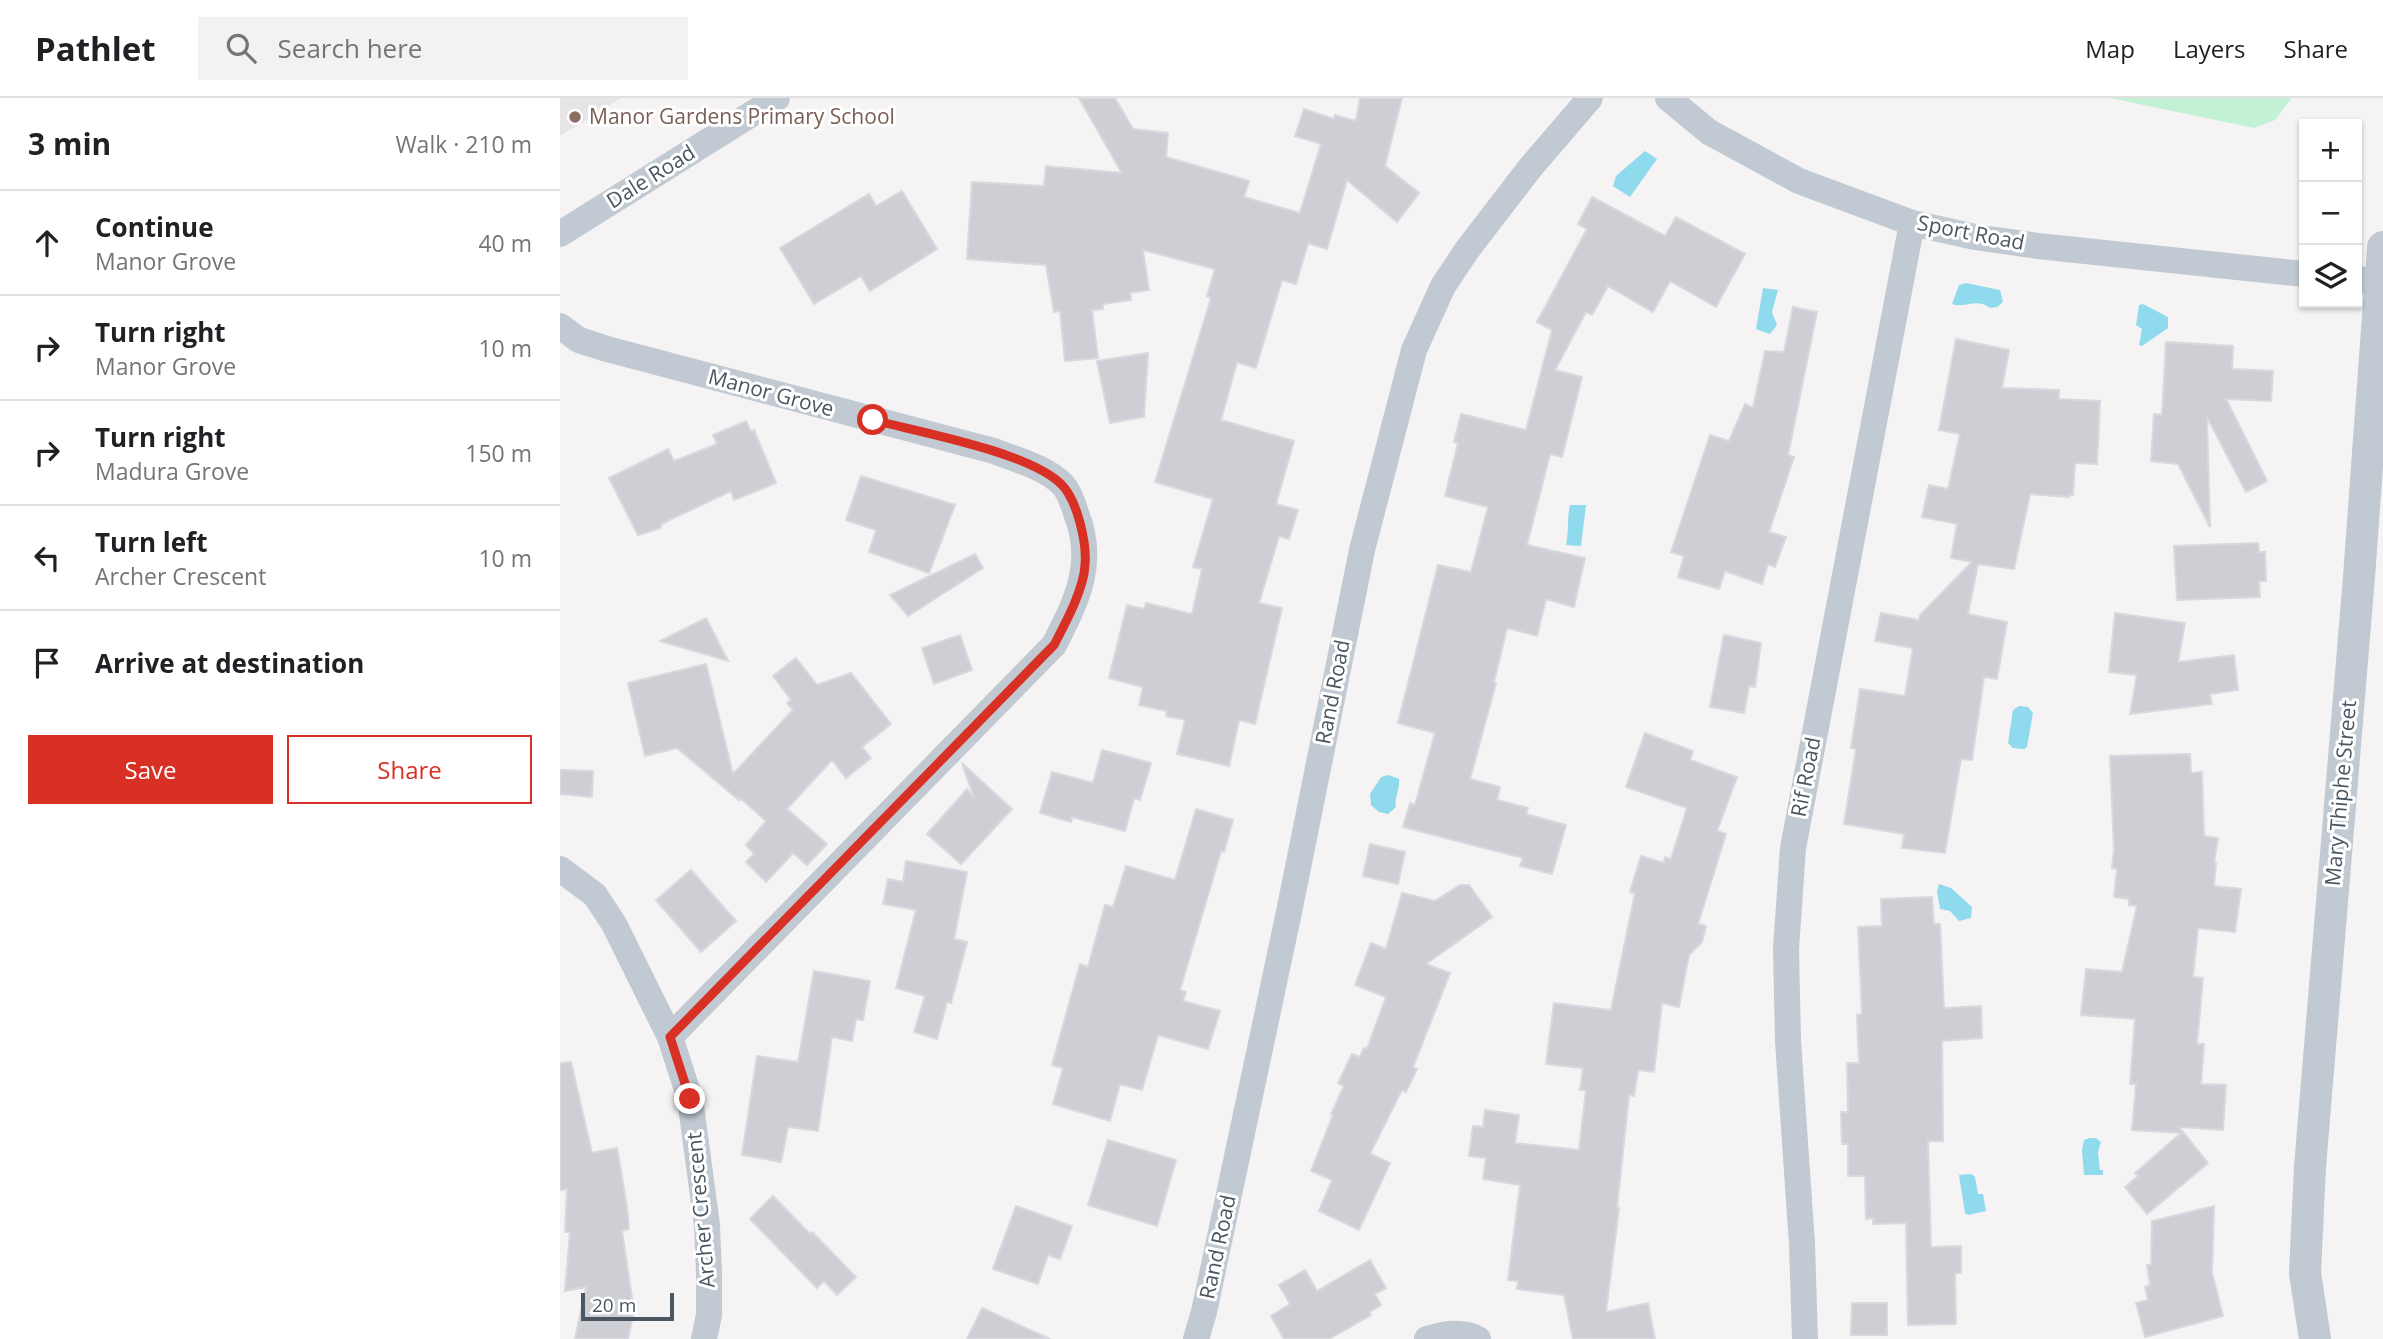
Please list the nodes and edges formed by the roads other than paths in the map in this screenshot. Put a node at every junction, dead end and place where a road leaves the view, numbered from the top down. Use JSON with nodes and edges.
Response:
{"nodes":[{"id":1,"x":777,"y":98,"type":"edge"},
{"id":2,"x":1590,"y":98,"type":"edge"},
{"id":3,"x":1668,"y":98,"type":"edge"},
{"id":4,"x":1912,"y":223,"type":"junction"},
{"id":5,"x":560,"y":234,"type":"edge"},
{"id":6,"x":2383,"y":247,"type":"edge"},
{"id":7,"x":2299,"y":273,"type":"edge"},
{"id":8,"x":2368,"y":281,"type":"edge"},
{"id":9,"x":560,"y":326,"type":"edge"},
{"id":10,"x":560,"y":869,"type":"edge"},
{"id":11,"x":670,"y":1037,"type":"junction"},
{"id":12,"x":704,"y":1339,"type":"edge"},
{"id":13,"x":1196,"y":1339,"type":"edge"},
{"id":14,"x":1427,"y":1339,"type":"edge"},
{"id":15,"x":1478,"y":1339,"type":"edge"},
{"id":16,"x":1804,"y":1339,"type":"edge"},
{"id":17,"x":2315,"y":1339,"type":"edge"}],
"edges":[{"from":1,"to":5,"type":"street","name":"Dale Road"},
{"from":2,"to":13,"type":"street","name":"Rand Road"},
{"from":3,"to":4,"type":"street","name":"Sport Road"},
{"from":4,"to":7,"type":"street","name":"Sport Road"},
{"from":4,"to":16,"type":"street","name":"Rif Road"},
{"from":6,"to":8,"type":"street","name":"Mary Thiphe Street"},
{"from":8,"to":17,"type":"street","name":"Mary Thiphe Street"},
{"from":9,"to":11,"type":"street","name":"Manor Grove"},
{"from":10,"to":11,"type":"street","name":"Archer Crescent"},
{"from":11,"to":12,"type":"street","name":"Archer Crescent"},
{"from":14,"to":15,"type":"street"}]}
